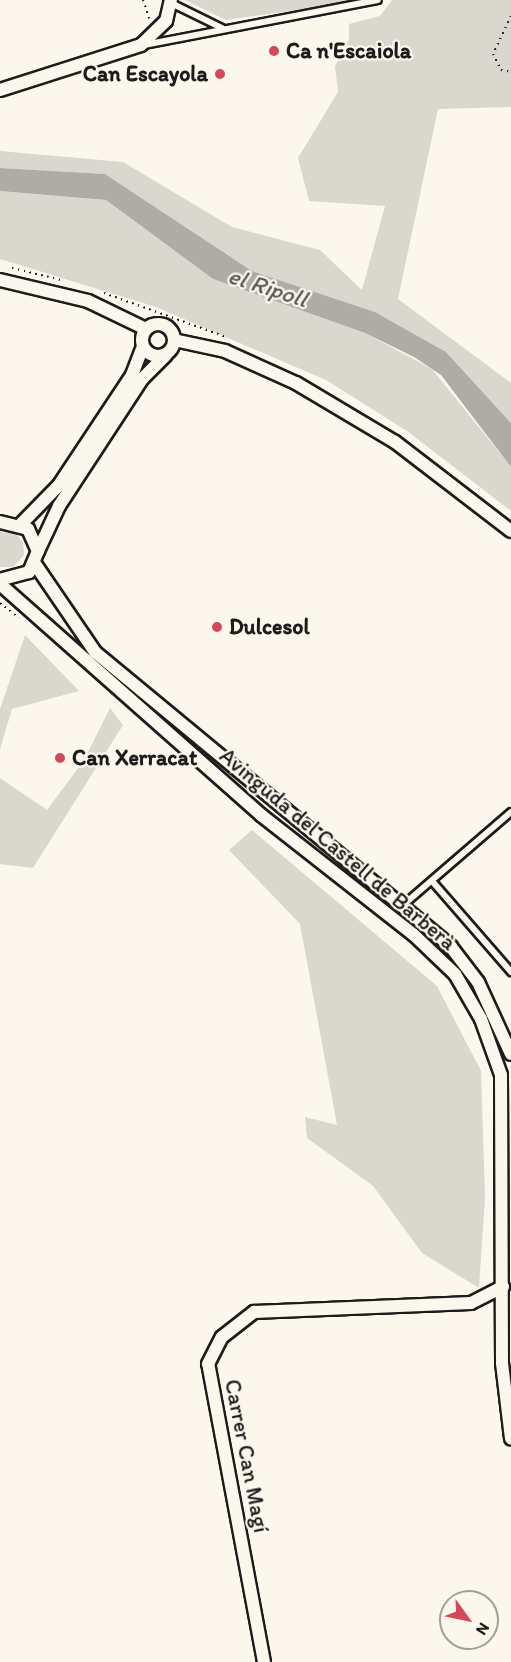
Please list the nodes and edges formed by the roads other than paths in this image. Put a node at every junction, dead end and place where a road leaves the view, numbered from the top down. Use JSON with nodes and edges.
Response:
{"nodes":[{"id":1,"x":378,"y":0,"type":"edge"},
{"id":2,"x":171,"y":1,"type":"edge"},
{"id":3,"x":223,"y":29,"type":"junction"},
{"id":4,"x":141,"y":45,"type":"junction"},
{"id":5,"x":0,"y":90,"type":"edge"},
{"id":6,"x":0,"y":280,"type":"edge"},
{"id":7,"x":146,"y":329,"type":"junction"},
{"id":8,"x":174,"y":340,"type":"junction"},
{"id":9,"x":143,"y":347,"type":"junction"},
{"id":10,"x":166,"y":355,"type":"junction"},
{"id":11,"x":0,"y":522,"type":"edge"},
{"id":12,"x":21,"y":524,"type":"junction"},
{"id":13,"x":511,"y":531,"type":"edge"},
{"id":14,"x":38,"y":551,"type":"junction"},
{"id":15,"x":35,"y":564,"type":"junction"},
{"id":16,"x":0,"y":582,"type":"edge"},
{"id":17,"x":511,"y":812,"type":"edge"},
{"id":18,"x":432,"y":881,"type":"junction"},
{"id":19,"x":402,"y":906,"type":"junction"},
{"id":20,"x":511,"y":972,"type":"edge"},
{"id":21,"x":511,"y":1054,"type":"edge"},
{"id":22,"x":503,"y":1287,"type":"junction"},
{"id":23,"x":511,"y":1438,"type":"edge"},
{"id":24,"x":264,"y":1662,"type":"edge"}],
"edges":[{"from":1,"to":3,"type":"lane"},
{"from":2,"to":3,"type":"lane"},
{"from":2,"to":4,"type":"street"},
{"from":3,"to":4,"type":"lane"},
{"from":4,"to":5,"type":"street"},
{"from":6,"to":7,"type":"street"},
{"from":7,"to":8,"type":"street"},
{"from":7,"to":9,"type":"street"},
{"from":8,"to":10,"type":"street"},
{"from":8,"to":13,"type":"street"},
{"from":9,"to":10,"type":"street"},
{"from":9,"to":12,"type":"street"},
{"from":10,"to":14,"type":"street"},
{"from":11,"to":12,"type":"street"},
{"from":12,"to":14,"type":"street"},
{"from":14,"to":15,"type":"street"},
{"from":15,"to":16,"type":"street"},
{"from":15,"to":19,"type":"street","name":"Avinguda del Castell de Barberà"},
{"from":16,"to":22,"type":"street","name":"Avinguda del Castell de Barberà"},
{"from":17,"to":18,"type":"lane"},
{"from":18,"to":19,"type":"lane"},
{"from":18,"to":20,"type":"lane"},
{"from":19,"to":21,"type":"street","name":"Avinguda del Castell de Barberà"},
{"from":22,"to":23,"type":"street","name":"Avinguda del Castell de Barberà"},
{"from":22,"to":24,"type":"street","name":"Carrer Can Magí"}]}
